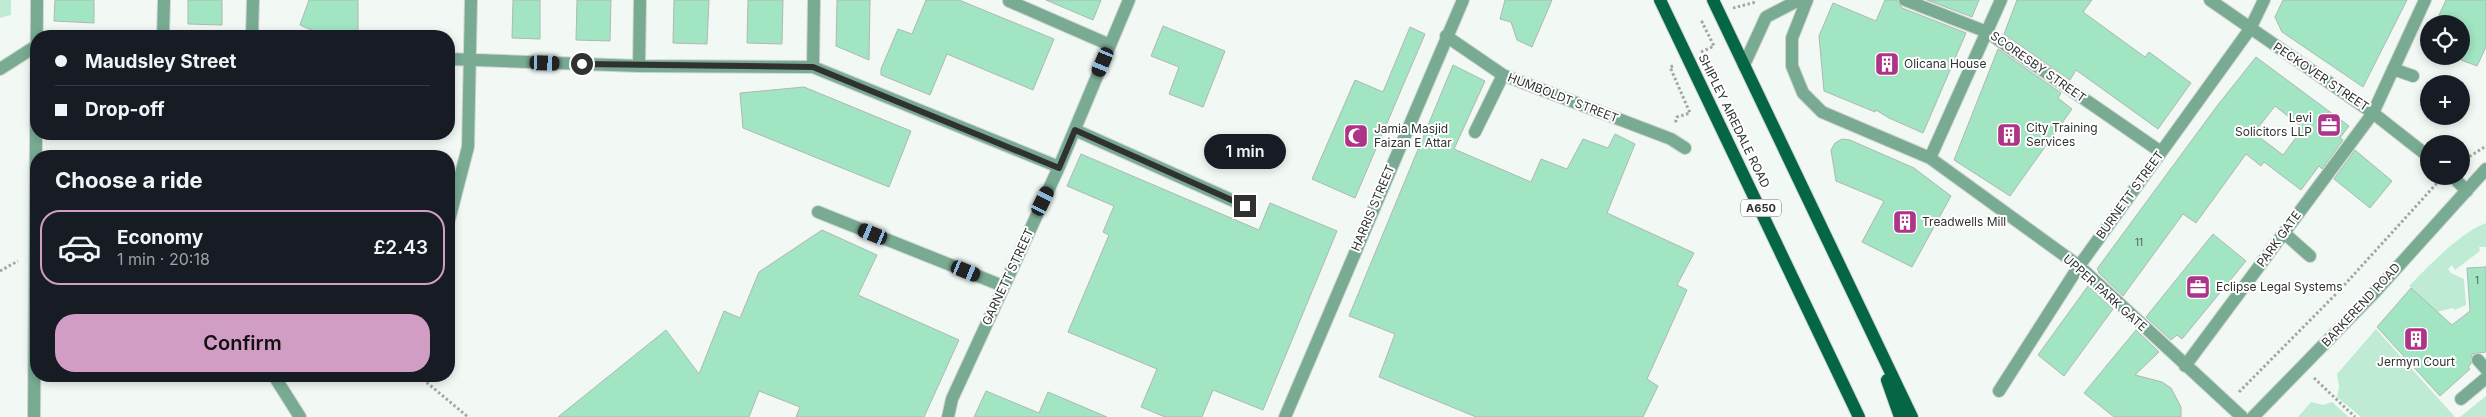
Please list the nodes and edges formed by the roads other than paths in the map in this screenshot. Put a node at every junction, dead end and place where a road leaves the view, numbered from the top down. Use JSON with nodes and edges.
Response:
{"nodes":[{"id":1,"x":37,"y":0,"type":"edge"},
{"id":2,"x":164,"y":0,"type":"edge"},
{"id":3,"x":253,"y":0,"type":"edge"},
{"id":4,"x":471,"y":0,"type":"edge"},
{"id":5,"x":640,"y":0,"type":"edge"},
{"id":6,"x":814,"y":0,"type":"edge"},
{"id":7,"x":1129,"y":0,"type":"edge"},
{"id":8,"x":1463,"y":0,"type":"edge"},
{"id":9,"x":1660,"y":0,"type":"edge"},
{"id":10,"x":1713,"y":0,"type":"edge"},
{"id":11,"x":1799,"y":0,"type":"edge"},
{"id":12,"x":1807,"y":0,"type":"edge"},
{"id":13,"x":1905,"y":0,"type":"edge"},
{"id":14,"x":2001,"y":0,"type":"edge"},
{"id":15,"x":2210,"y":0,"type":"edge"},
{"id":16,"x":2264,"y":0,"type":"edge"},
{"id":17,"x":2425,"y":0,"type":"edge"},
{"id":18,"x":1008,"y":1,"type":"edge"},
{"id":19,"x":2250,"y":29,"type":"junction"},
{"id":20,"x":36,"y":30,"type":"edge"},
{"id":21,"x":163,"y":30,"type":"edge"},
{"id":22,"x":252,"y":30,"type":"edge"},
{"id":23,"x":1988,"y":32,"type":"junction"},
{"id":24,"x":1446,"y":36,"type":"junction"},
{"id":25,"x":1110,"y":45,"type":"junction"},
{"id":26,"x":30,"y":50,"type":"edge"},
{"id":27,"x":455,"y":59,"type":"edge"},
{"id":28,"x":469,"y":60,"type":"junction"},
{"id":29,"x":1744,"y":65,"type":"junction"},
{"id":30,"x":639,"y":66,"type":"junction"},
{"id":31,"x":813,"y":67,"type":"junction"},
{"id":32,"x":0,"y":69,"type":"edge"},
{"id":33,"x":2393,"y":69,"type":"junction"},
{"id":34,"x":1503,"y":75,"type":"junction"},
{"id":35,"x":2413,"y":76,"type":"dead end"},
{"id":36,"x":2373,"y":112,"type":"junction"},
{"id":37,"x":1075,"y":130,"type":"junction"},
{"id":38,"x":1474,"y":132,"type":"dead end"},
{"id":39,"x":1685,"y":148,"type":"dead end"},
{"id":40,"x":2420,"y":150,"type":"edge"},
{"id":41,"x":2161,"y":152,"type":"junction"},
{"id":42,"x":1930,"y":158,"type":"junction"},
{"id":43,"x":1059,"y":168,"type":"junction"},
{"id":44,"x":2486,"y":169,"type":"edge"},
{"id":45,"x":2476,"y":185,"type":"edge"},
{"id":46,"x":455,"y":197,"type":"edge"},
{"id":47,"x":1245,"y":206,"type":"dead end"},
{"id":48,"x":818,"y":212,"type":"dead end"},
{"id":49,"x":2284,"y":233,"type":"junction"},
{"id":50,"x":2310,"y":256,"type":"dead end"},
{"id":51,"x":2078,"y":266,"type":"junction"},
{"id":52,"x":1003,"y":286,"type":"junction"},
{"id":53,"x":1866,"y":319,"type":"junction"},
{"id":54,"x":2185,"y":366,"type":"junction"},
{"id":55,"x":2486,"y":378,"type":"edge"},
{"id":56,"x":34,"y":382,"type":"edge"},
{"id":57,"x":279,"y":382,"type":"edge"},
{"id":58,"x":1999,"y":391,"type":"dead end"},
{"id":59,"x":2461,"y":399,"type":"dead end"},
{"id":60,"x":1857,"y":415,"type":"edge"},
{"id":61,"x":34,"y":417,"type":"edge"},
{"id":62,"x":300,"y":417,"type":"edge"},
{"id":63,"x":948,"y":417,"type":"edge"},
{"id":64,"x":1285,"y":417,"type":"edge"},
{"id":65,"x":1900,"y":417,"type":"edge"},
{"id":66,"x":1912,"y":417,"type":"edge"},
{"id":67,"x":2242,"y":417,"type":"edge"},
{"id":68,"x":2253,"y":417,"type":"edge"}],
"edges":[{"from":1,"to":20,"type":"street"},
{"from":2,"to":21,"type":"street"},
{"from":3,"to":22,"type":"street"},
{"from":4,"to":28,"type":"street"},
{"from":5,"to":30,"type":"street"},
{"from":6,"to":31,"type":"street"},
{"from":7,"to":25,"type":"street","name":"GARNETT STREET"},
{"from":8,"to":24,"type":"street","name":"HARRIS STREET"},
{"from":9,"to":60,"type":"main road","name":"SHIPLEY AIREDALE ROAD","number":"A650"},
{"from":10,"to":29,"type":"main road"},
{"from":11,"to":29,"type":"street"},
{"from":12,"to":42,"type":"street","name":"UPPER PARK GATE"},
{"from":13,"to":23,"type":"street","name":"SCORESBY STREET"},
{"from":14,"to":23,"type":"street"},
{"from":15,"to":19,"type":"street","name":"PECKOVER STREET"},
{"from":16,"to":19,"type":"street","name":"BURNETT STREET"},
{"from":17,"to":33,"type":"street","name":"PARK GATE"},
{"from":18,"to":25,"type":"street"},
{"from":19,"to":36,"type":"street","name":"PECKOVER STREET"},
{"from":19,"to":41,"type":"street","name":"BURNETT STREET"},
{"from":23,"to":41,"type":"street","name":"SCORESBY STREET"},
{"from":23,"to":42,"type":"street"},
{"from":24,"to":34,"type":"street","name":"HUMBOLDT STREET"},
{"from":24,"to":64,"type":"street","name":"HARRIS STREET"},
{"from":25,"to":37,"type":"street","name":"GARNETT STREET"},
{"from":26,"to":32,"type":"street"},
{"from":27,"to":28,"type":"street"},
{"from":28,"to":30,"type":"street"},
{"from":28,"to":46,"type":"street"},
{"from":29,"to":53,"type":"main road"},
{"from":30,"to":31,"type":"street"},
{"from":31,"to":43,"type":"street"},
{"from":33,"to":35,"type":"street"},
{"from":33,"to":36,"type":"street","name":"PARK GATE"},
{"from":34,"to":38,"type":"street"},
{"from":34,"to":39,"type":"street","name":"HUMBOLDT STREET"},
{"from":36,"to":40,"type":"street","name":"PECKOVER STREET"},
{"from":36,"to":49,"type":"street","name":"PARK GATE"},
{"from":37,"to":43,"type":"street","name":"GARNETT STREET"},
{"from":37,"to":47,"type":"street"},
{"from":41,"to":51,"type":"street","name":"BURNETT STREET"},
{"from":42,"to":51,"type":"street","name":"UPPER PARK GATE"},
{"from":43,"to":52,"type":"street","name":"GARNETT STREET"},
{"from":44,"to":45,"type":"street","name":"BARKEREND ROAD"},
{"from":45,"to":68,"type":"street","name":"BARKEREND ROAD"},
{"from":48,"to":52,"type":"street"},
{"from":49,"to":50,"type":"street"},
{"from":49,"to":54,"type":"street","name":"PARK GATE"},
{"from":51,"to":54,"type":"street","name":"UPPER PARK GATE"},
{"from":51,"to":58,"type":"street","name":"BURNETT STREET"},
{"from":52,"to":63,"type":"street","name":"GARNETT STREET"},
{"from":53,"to":65,"type":"main road"},
{"from":53,"to":66,"type":"main road"},
{"from":54,"to":67,"type":"street","name":"UPPER PARK GATE"},
{"from":55,"to":59,"type":"street"},
{"from":56,"to":61,"type":"street"},
{"from":57,"to":62,"type":"street"}]}
